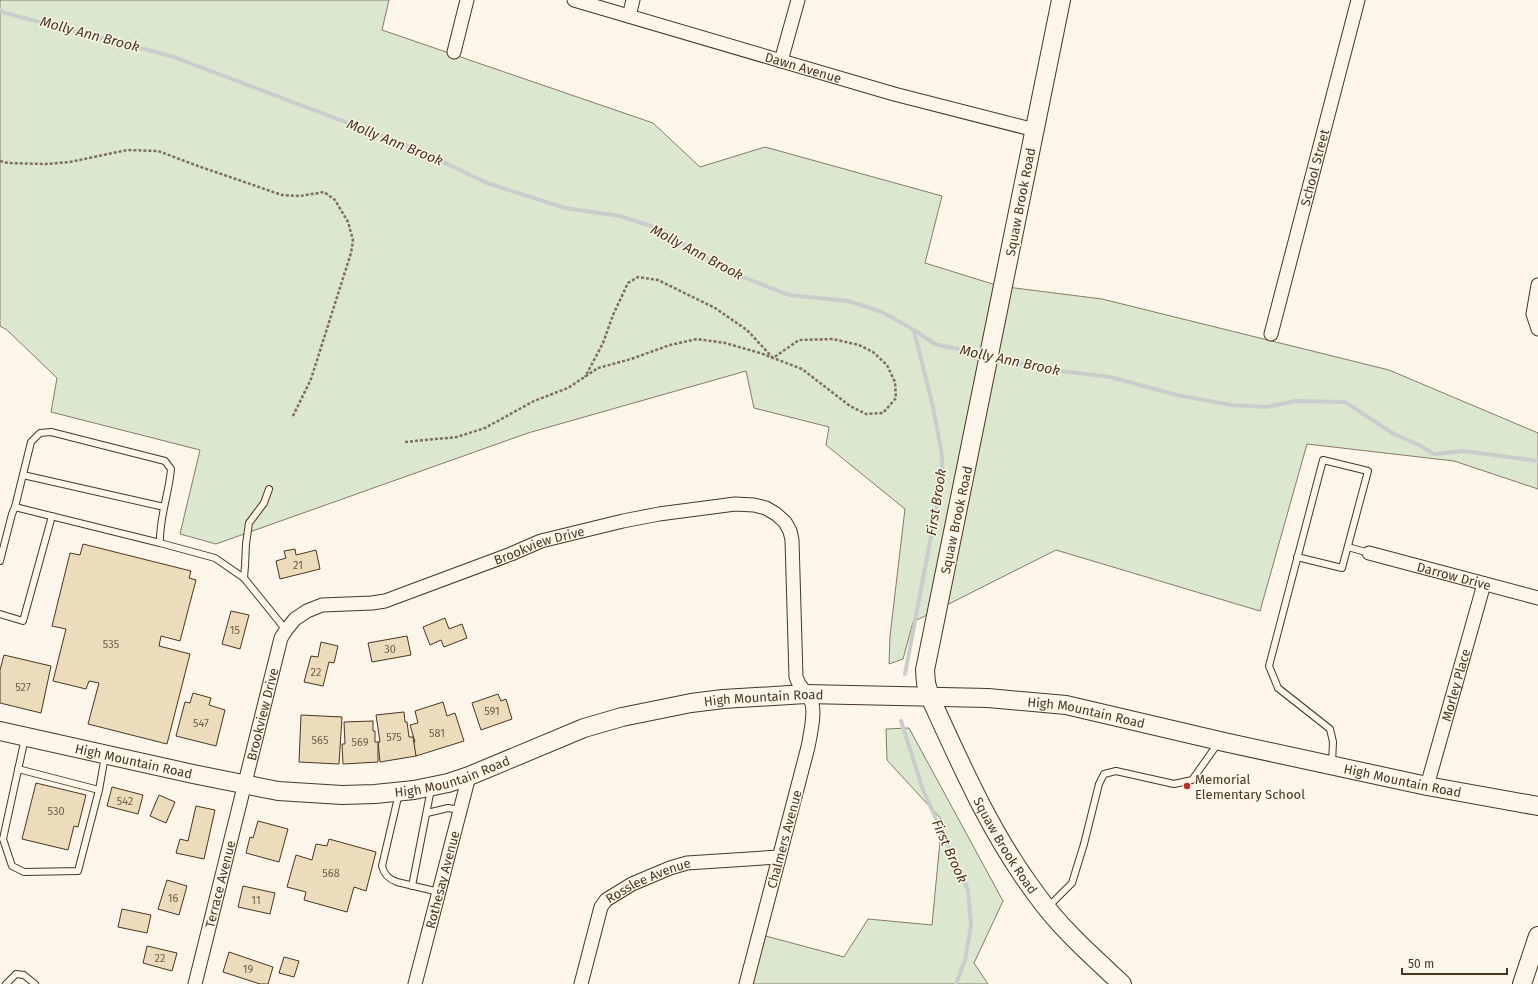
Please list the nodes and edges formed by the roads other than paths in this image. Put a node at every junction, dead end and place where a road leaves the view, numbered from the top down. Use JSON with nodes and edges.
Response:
{"nodes":[{"id":1,"x":467,"y":0,"type":"edge"},
{"id":2,"x":574,"y":0,"type":"edge"},
{"id":3,"x":633,"y":0,"type":"edge"},
{"id":4,"x":798,"y":0,"type":"edge"},
{"id":5,"x":1061,"y":0,"type":"edge"},
{"id":6,"x":1358,"y":0,"type":"edge"},
{"id":7,"x":629,"y":16,"type":"junction"},
{"id":8,"x":454,"y":52,"type":"dead end"},
{"id":9,"x":781,"y":61,"type":"junction"},
{"id":10,"x":1035,"y":130,"type":"junction"},
{"id":11,"x":1538,"y":285,"type":"edge"},
{"id":12,"x":1538,"y":329,"type":"edge"},
{"id":13,"x":1271,"y":334,"type":"dead end"},
{"id":14,"x":22,"y":475,"type":"junction"},
{"id":15,"x":269,"y":489,"type":"dead end"},
{"id":16,"x":15,"y":507,"type":"junction"},
{"id":17,"x":164,"y":507,"type":"junction"},
{"id":18,"x":52,"y":516,"type":"junction"},
{"id":19,"x":160,"y":543,"type":"junction"},
{"id":20,"x":1348,"y":547,"type":"junction"},
{"id":21,"x":1369,"y":553,"type":"joint"},
{"id":22,"x":1298,"y":557,"type":"junction"},
{"id":23,"x":0,"y":561,"type":"edge"},
{"id":24,"x":244,"y":578,"type":"junction"},
{"id":25,"x":1484,"y":584,"type":"junction"},
{"id":26,"x":1538,"y":598,"type":"edge"},
{"id":27,"x":0,"y":614,"type":"edge"},
{"id":28,"x":286,"y":630,"type":"junction"},
{"id":29,"x":806,"y":694,"type":"junction"},
{"id":30,"x":930,"y":697,"type":"junction"},
{"id":31,"x":0,"y":731,"type":"edge"},
{"id":32,"x":26,"y":736,"type":"junction"},
{"id":33,"x":1220,"y":741,"type":"junction"},
{"id":34,"x":105,"y":754,"type":"junction"},
{"id":35,"x":1332,"y":765,"type":"junction"},
{"id":36,"x":18,"y":769,"type":"junction"},
{"id":37,"x":469,"y":776,"type":"junction"},
{"id":38,"x":245,"y":785,"type":"junction"},
{"id":39,"x":432,"y":786,"type":"junction"},
{"id":40,"x":1427,"y":786,"type":"junction"},
{"id":41,"x":99,"y":790,"type":"junction"},
{"id":42,"x":399,"y":792,"type":"junction"},
{"id":43,"x":1538,"y":806,"type":"edge"},
{"id":44,"x":460,"y":810,"type":"junction"},
{"id":45,"x":427,"y":813,"type":"junction"},
{"id":46,"x":779,"y":856,"type":"junction"},
{"id":47,"x":412,"y":886,"type":"junction"},
{"id":48,"x":439,"y":892,"type":"junction"},
{"id":49,"x":1047,"y":908,"type":"junction"},
{"id":50,"x":1538,"y":936,"type":"edge"},
{"id":51,"x":6,"y":984,"type":"edge"},
{"id":52,"x":35,"y":984,"type":"edge"},
{"id":53,"x":195,"y":984,"type":"edge"},
{"id":54,"x":415,"y":984,"type":"edge"},
{"id":55,"x":581,"y":984,"type":"edge"},
{"id":56,"x":746,"y":984,"type":"edge"},
{"id":57,"x":1122,"y":984,"type":"edge"},
{"id":58,"x":1522,"y":984,"type":"edge"}],
"edges":[{"from":1,"to":8,"type":"street"},
{"from":2,"to":7,"type":"street","name":"Dawn Avenue"},
{"from":3,"to":7,"type":"street"},
{"from":4,"to":9,"type":"street"},
{"from":5,"to":10,"type":"street","name":"Squaw Brook Road"},
{"from":6,"to":13,"type":"street","name":"School Street"},
{"from":7,"to":9,"type":"street","name":"Dawn Avenue"},
{"from":9,"to":10,"type":"street","name":"Dawn Avenue"},
{"from":10,"to":30,"type":"street","name":"Squaw Brook Road"},
{"from":11,"to":12,"type":"street"},
{"from":14,"to":16,"type":"lane"},
{"from":14,"to":17,"type":"lane"},
{"from":14,"to":17,"type":"lane"},
{"from":15,"to":24,"type":"lane"},
{"from":16,"to":18,"type":"lane"},
{"from":16,"to":23,"type":"lane"},
{"from":17,"to":19,"type":"lane"},
{"from":18,"to":19,"type":"lane"},
{"from":18,"to":27,"type":"lane"},
{"from":19,"to":24,"type":"lane"},
{"from":20,"to":21,"type":"lane"},
{"from":20,"to":22,"type":"lane"},
{"from":20,"to":22,"type":"lane"},
{"from":21,"to":25,"type":"street","name":"Darrow Drive"},
{"from":22,"to":35,"type":"lane"},
{"from":24,"to":28,"type":"lane"},
{"from":25,"to":26,"type":"street","name":"Darrow Drive"},
{"from":25,"to":40,"type":"street","name":"Morley Place"},
{"from":28,"to":29,"type":"street","name":"Brookview Drive"},
{"from":28,"to":38,"type":"street","name":"Brookview Drive"},
{"from":29,"to":30,"type":"street","name":"High Mountain Road"},
{"from":29,"to":37,"type":"street","name":"High Mountain Road"},
{"from":29,"to":46,"type":"street","name":"Chalmers Avenue"},
{"from":30,"to":33,"type":"street","name":"High Mountain Road"},
{"from":30,"to":49,"type":"street","name":"Squaw Brook Road"},
{"from":31,"to":32,"type":"street","name":"High Mountain Road"},
{"from":32,"to":34,"type":"street","name":"High Mountain Road"},
{"from":32,"to":36,"type":"lane"},
{"from":33,"to":35,"type":"street","name":"High Mountain Road"},
{"from":33,"to":49,"type":"lane"},
{"from":34,"to":38,"type":"street","name":"High Mountain Road"},
{"from":34,"to":41,"type":"lane"},
{"from":35,"to":40,"type":"street","name":"High Mountain Road"},
{"from":36,"to":41,"type":"lane"},
{"from":36,"to":41,"type":"lane"},
{"from":37,"to":39,"type":"street","name":"High Mountain Road"},
{"from":37,"to":44,"type":"street","name":"Rothesay Avenue"},
{"from":38,"to":42,"type":"street","name":"High Mountain Road"},
{"from":38,"to":53,"type":"street","name":"Terrace Avenue"},
{"from":39,"to":42,"type":"street","name":"High Mountain Road"},
{"from":39,"to":45,"type":"lane"},
{"from":40,"to":43,"type":"street","name":"High Mountain Road"},
{"from":42,"to":47,"type":"lane"},
{"from":44,"to":45,"type":"lane"},
{"from":44,"to":48,"type":"street","name":"Rothesay Avenue"},
{"from":45,"to":47,"type":"lane"},
{"from":46,"to":55,"type":"street","name":"Rosslee Avenue"},
{"from":46,"to":56,"type":"street","name":"Chalmers Avenue"},
{"from":47,"to":48,"type":"lane"},
{"from":48,"to":54,"type":"street","name":"Rothesay Avenue"},
{"from":49,"to":57,"type":"street","name":"Squaw Brook Road"},
{"from":50,"to":58,"type":"street"},
{"from":51,"to":52,"type":"lane"}]}
